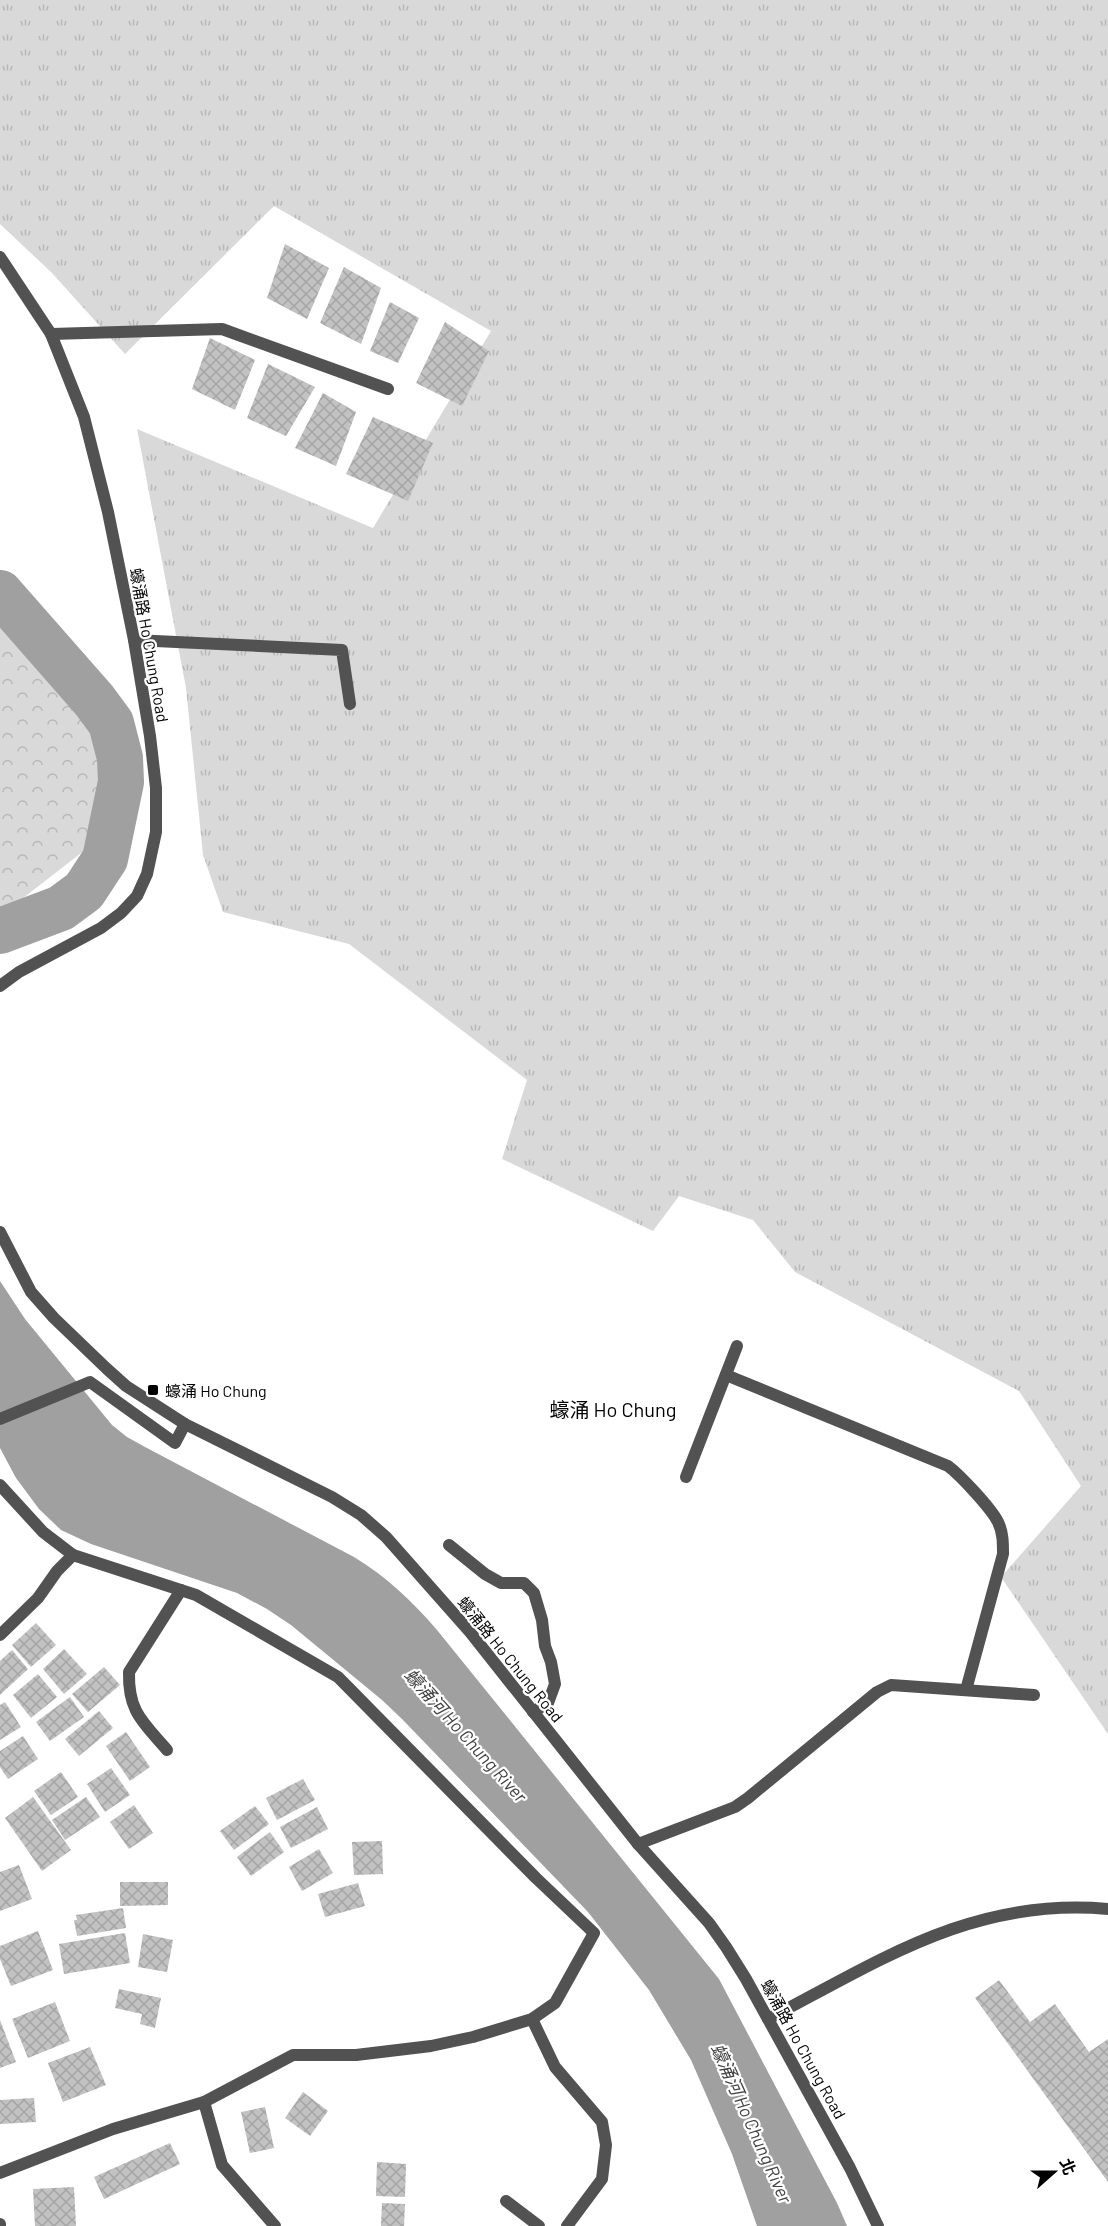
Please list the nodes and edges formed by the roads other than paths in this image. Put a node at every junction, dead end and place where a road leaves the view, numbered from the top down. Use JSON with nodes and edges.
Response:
{"nodes":[{"id":1,"x":0,"y":257,"type":"edge"},
{"id":2,"x":51,"y":334,"type":"junction"},
{"id":3,"x":388,"y":389,"type":"dead end"},
{"id":4,"x":134,"y":640,"type":"junction"},
{"id":5,"x":350,"y":704,"type":"dead end"},
{"id":6,"x":0,"y":986,"type":"edge"},
{"id":7,"x":0,"y":1232,"type":"edge"},
{"id":8,"x":737,"y":1346,"type":"dead end"},
{"id":9,"x":726,"y":1374,"type":"junction"},
{"id":10,"x":0,"y":1419,"type":"edge"},
{"id":11,"x":185,"y":1424,"type":"junction"},
{"id":12,"x":686,"y":1477,"type":"dead end"},
{"id":13,"x":0,"y":1485,"type":"edge"},
{"id":14,"x":449,"y":1545,"type":"dead end"},
{"id":15,"x":73,"y":1555,"type":"junction"},
{"id":16,"x":181,"y":1590,"type":"junction"},
{"id":17,"x":0,"y":1635,"type":"edge"},
{"id":18,"x":966,"y":1690,"type":"junction"},
{"id":19,"x":1034,"y":1695,"type":"dead end"},
{"id":20,"x":533,"y":1712,"type":"junction"},
{"id":21,"x":167,"y":1750,"type":"dead end"},
{"id":22,"x":638,"y":1844,"type":"junction"},
{"id":23,"x":1108,"y":1910,"type":"edge"},
{"id":24,"x":532,"y":2019,"type":"junction"},
{"id":25,"x":768,"y":2019,"type":"junction"},
{"id":26,"x":204,"y":2102,"type":"junction"},
{"id":27,"x":0,"y":2174,"type":"edge"},
{"id":28,"x":506,"y":2201,"type":"dead end"},
{"id":29,"x":275,"y":2226,"type":"edge"},
{"id":30,"x":539,"y":2226,"type":"edge"},
{"id":31,"x":567,"y":2226,"type":"edge"},
{"id":32,"x":878,"y":2226,"type":"edge"}],
"edges":[{"from":1,"to":2,"type":"street","name":"蠔涌路 Ho Chung Road"},
{"from":2,"to":3,"type":"street"},
{"from":2,"to":4,"type":"street","name":"蠔涌路 Ho Chung Road"},
{"from":4,"to":5,"type":"street"},
{"from":4,"to":6,"type":"street","name":"蠔涌路 Ho Chung Road"},
{"from":7,"to":11,"type":"street","name":"蠔涌路 Ho Chung Road"},
{"from":8,"to":9,"type":"street"},
{"from":9,"to":12,"type":"street"},
{"from":9,"to":18,"type":"street"},
{"from":10,"to":11,"type":"street"},
{"from":11,"to":20,"type":"street","name":"蠔涌路 Ho Chung Road"},
{"from":13,"to":15,"type":"street"},
{"from":14,"to":20,"type":"street"},
{"from":15,"to":16,"type":"street"},
{"from":15,"to":17,"type":"street"},
{"from":16,"to":21,"type":"street"},
{"from":16,"to":24,"type":"street"},
{"from":18,"to":19,"type":"street"},
{"from":18,"to":22,"type":"street"},
{"from":20,"to":22,"type":"street","name":"蠔涌路 Ho Chung Road"},
{"from":22,"to":25,"type":"street","name":"蠔涌路 Ho Chung Road"},
{"from":23,"to":25,"type":"street"},
{"from":24,"to":26,"type":"street"},
{"from":24,"to":31,"type":"street"},
{"from":25,"to":32,"type":"street","name":"蠔涌路 Ho Chung Road"},
{"from":26,"to":27,"type":"street"},
{"from":26,"to":29,"type":"street"},
{"from":28,"to":30,"type":"street"}]}
